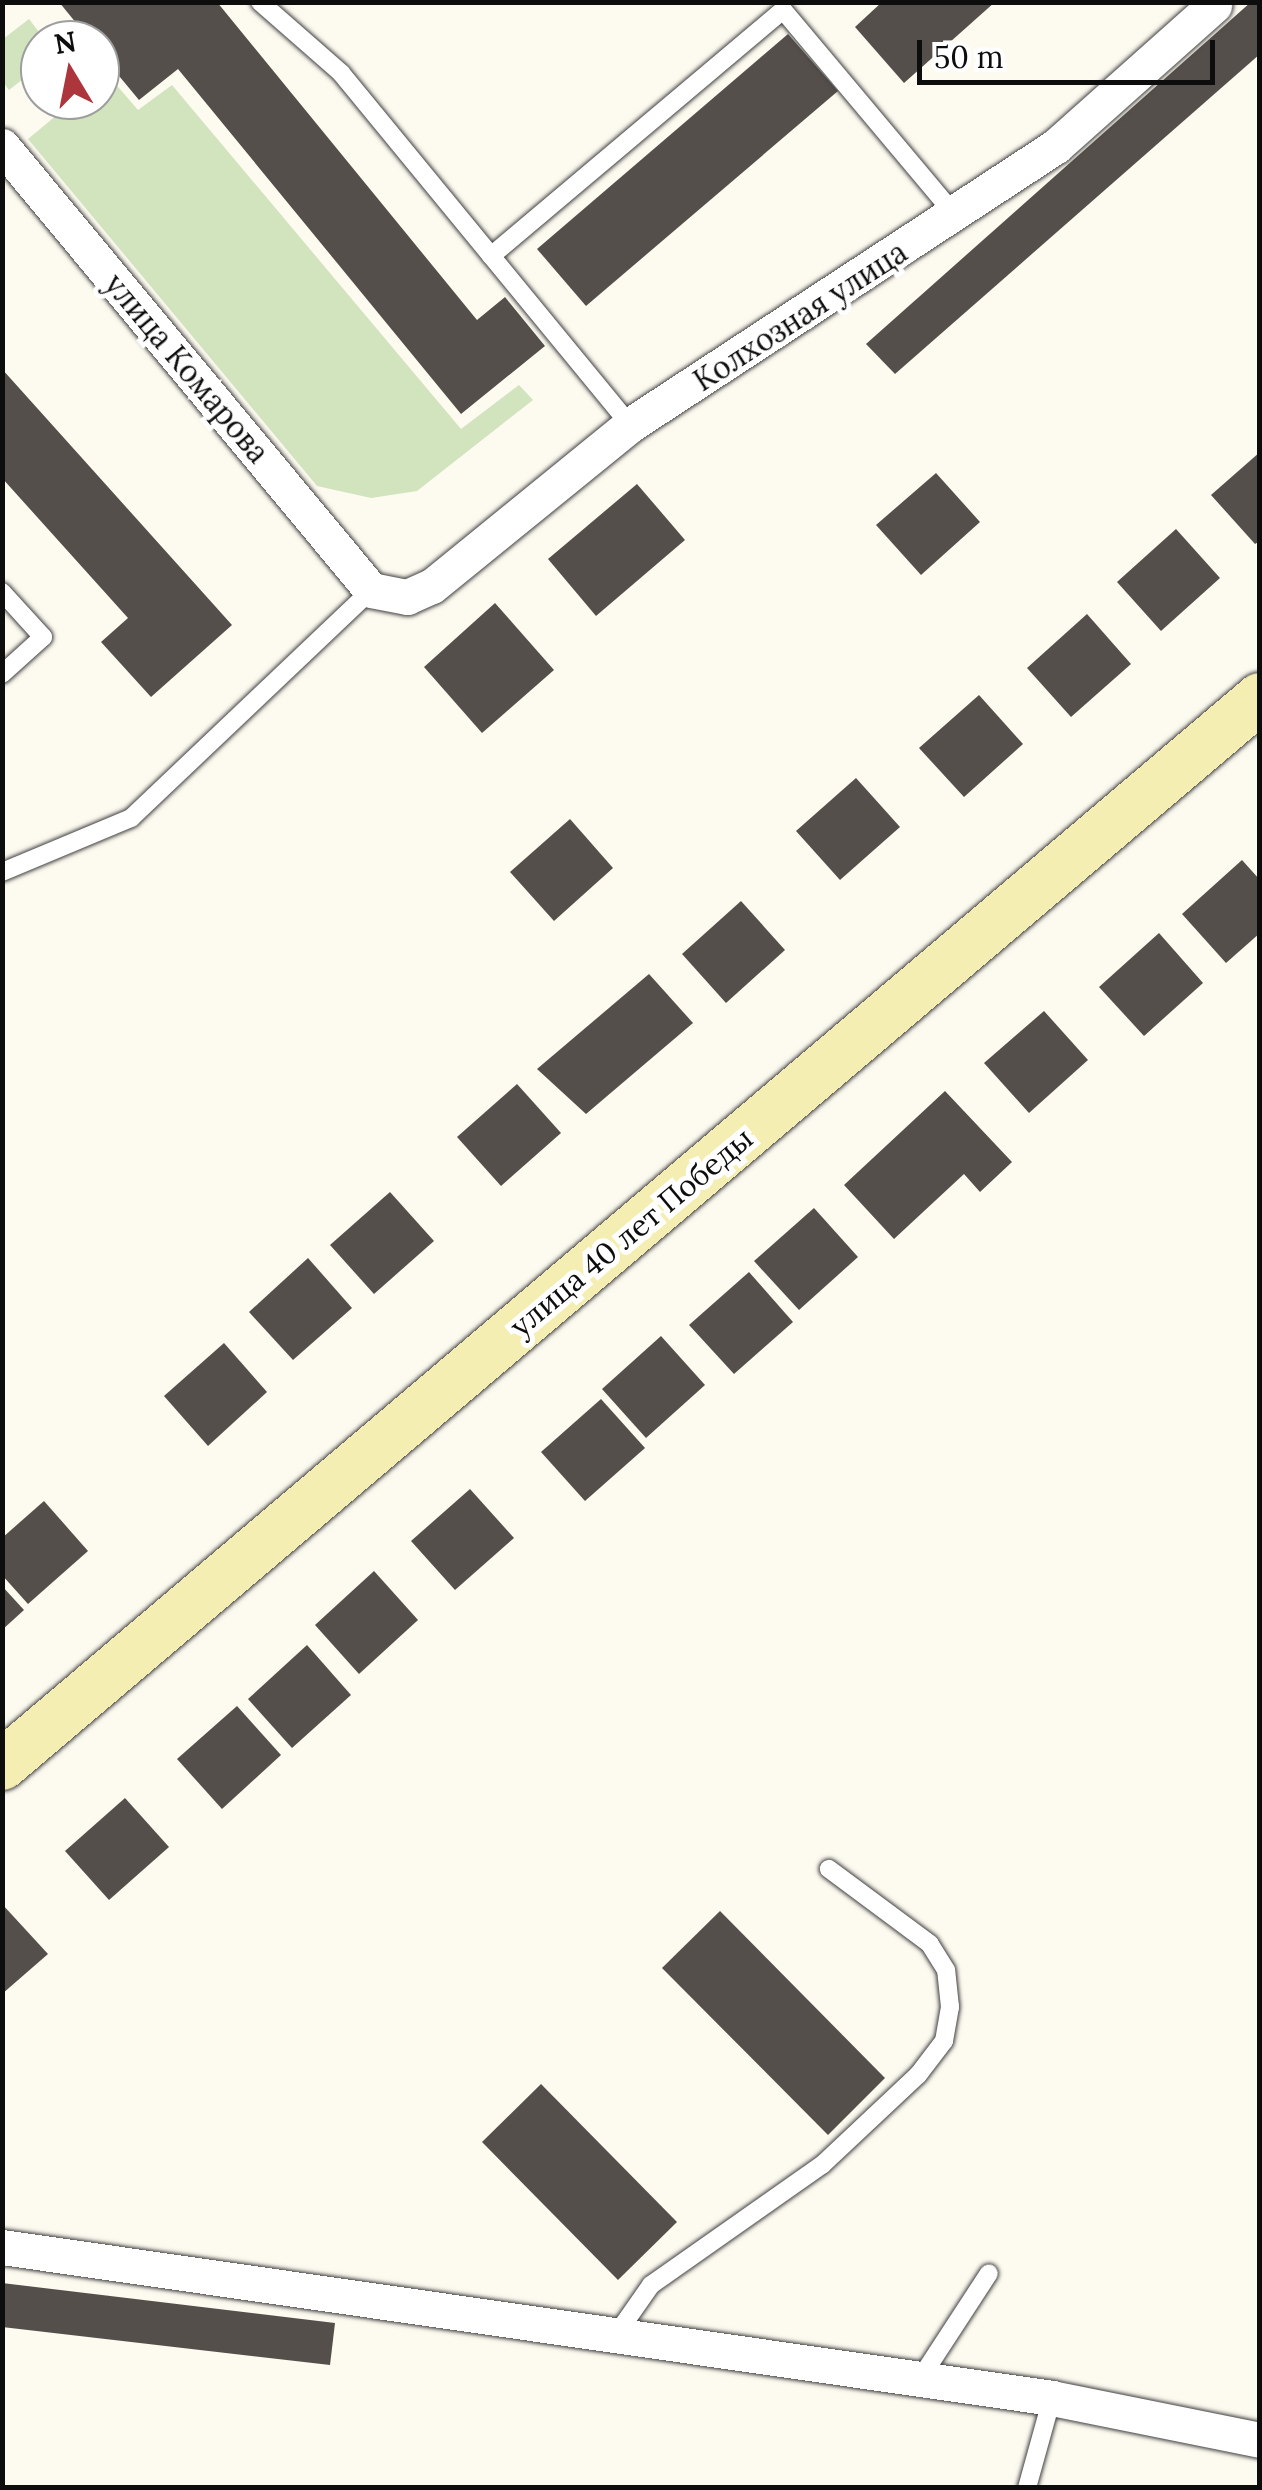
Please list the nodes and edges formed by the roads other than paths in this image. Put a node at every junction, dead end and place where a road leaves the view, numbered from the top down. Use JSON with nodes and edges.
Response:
{"nodes":[{"id":1,"x":260,"y":2,"type":"edge"},
{"id":2,"x":1215,"y":4,"type":"edge"},
{"id":3,"x":2,"y":146,"type":"edge"},
{"id":4,"x":956,"y":216,"type":"junction"},
{"id":5,"x":490,"y":256,"type":"junction"},
{"id":6,"x":630,"y":426,"type":"junction"},
{"id":7,"x":371,"y":590,"type":"junction"},
{"id":8,"x":2,"y":592,"type":"edge"},
{"id":9,"x":2,"y":674,"type":"edge"},
{"id":10,"x":1260,"y":698,"type":"edge"},
{"id":11,"x":2,"y":872,"type":"edge"},
{"id":12,"x":2,"y":1766,"type":"edge"},
{"id":13,"x":830,"y":1869,"type":"dead end"},
{"id":14,"x":2,"y":2247,"type":"edge"},
{"id":15,"x":988,"y":2273,"type":"dead end"},
{"id":16,"x":616,"y":2335,"type":"junction"},
{"id":17,"x":920,"y":2378,"type":"junction"},
{"id":18,"x":1052,"y":2398,"type":"junction"},
{"id":19,"x":1260,"y":2440,"type":"edge"},
{"id":20,"x":1027,"y":2488,"type":"edge"}],
"edges":[{"from":1,"to":5,"type":"lane"},
{"from":2,"to":4,"type":"street","name":"Колхозная улица"},
{"from":3,"to":7,"type":"street","name":"улица Комарова"},
{"from":4,"to":5,"type":"lane"},
{"from":4,"to":6,"type":"street","name":"Колхозная улица"},
{"from":5,"to":6,"type":"lane"},
{"from":6,"to":7,"type":"street","name":"Колхозная улица"},
{"from":7,"to":11,"type":"lane"},
{"from":8,"to":9,"type":"lane"},
{"from":10,"to":12,"type":"street","name":"улица 40 лет Победы"},
{"from":13,"to":16,"type":"lane"},
{"from":14,"to":16,"type":"street"},
{"from":15,"to":17,"type":"lane"},
{"from":16,"to":17,"type":"street"},
{"from":17,"to":18,"type":"street"},
{"from":18,"to":19,"type":"street"},
{"from":18,"to":20,"type":"lane"}]}
